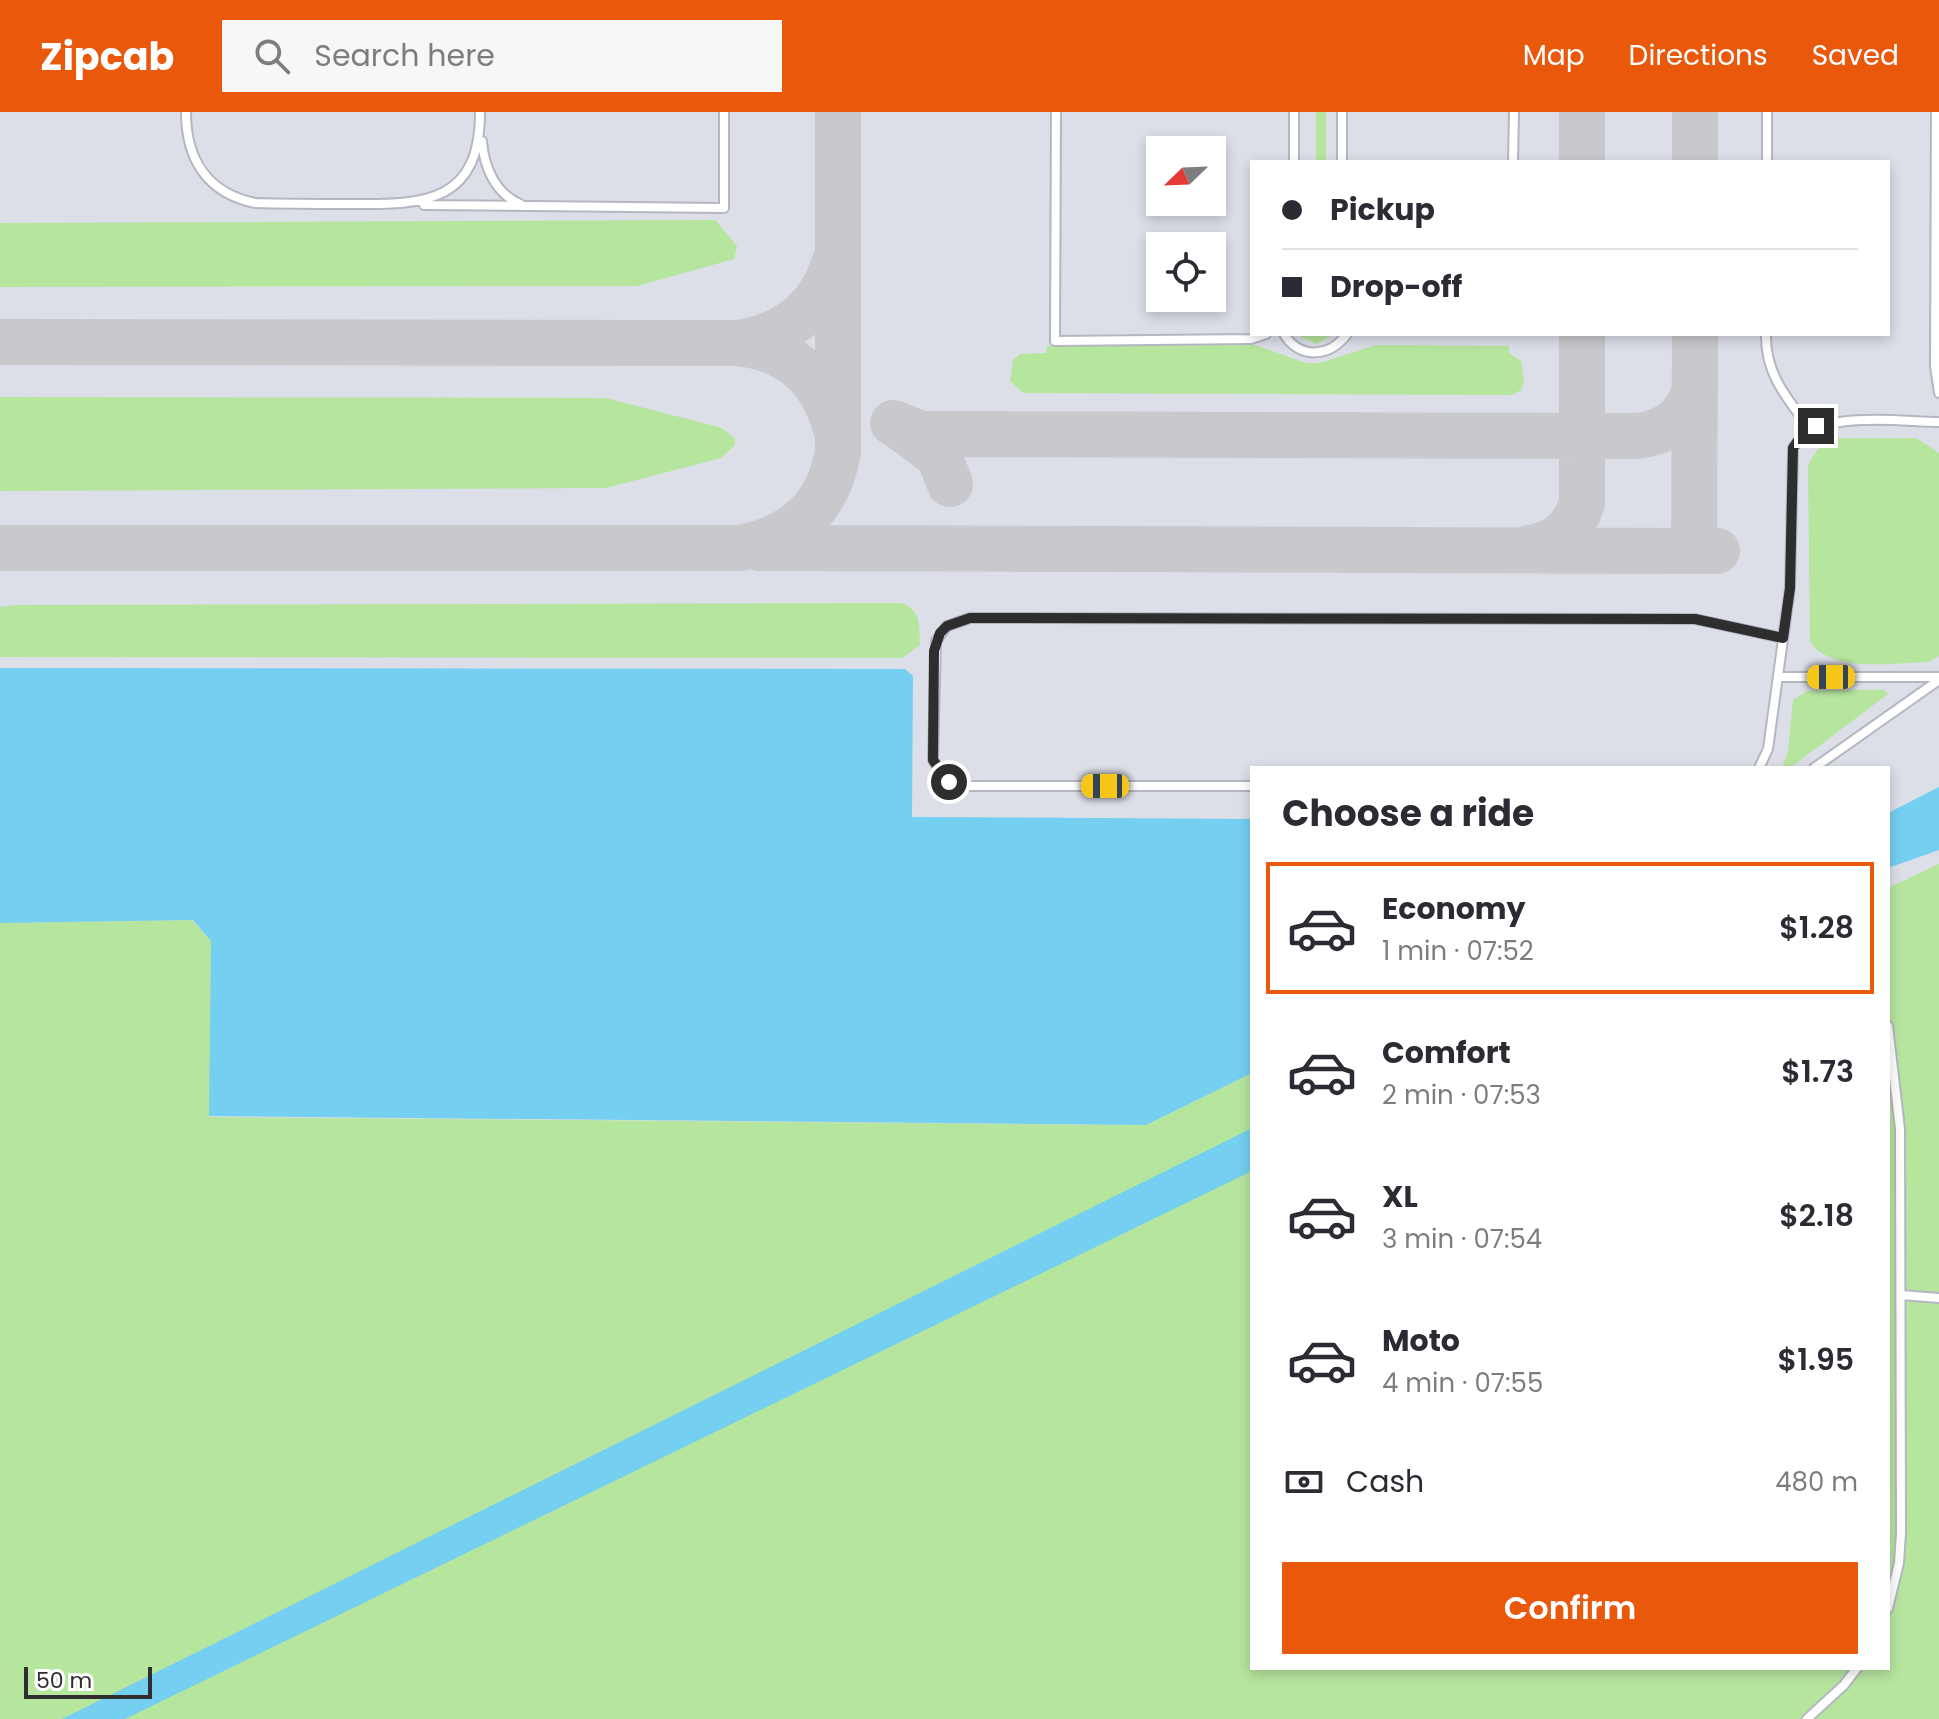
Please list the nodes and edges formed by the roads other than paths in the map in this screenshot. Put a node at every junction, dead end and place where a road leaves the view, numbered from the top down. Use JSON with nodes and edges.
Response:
{"nodes":[{"id":1,"x":186,"y":112,"type":"edge"},
{"id":2,"x":480,"y":112,"type":"edge"},
{"id":3,"x":724,"y":112,"type":"edge"},
{"id":4,"x":1056,"y":112,"type":"edge"},
{"id":5,"x":1294,"y":112,"type":"edge"},
{"id":6,"x":1342,"y":112,"type":"edge"},
{"id":7,"x":1514,"y":112,"type":"edge"},
{"id":8,"x":1767,"y":112,"type":"edge"},
{"id":9,"x":1936,"y":112,"type":"edge"},
{"id":10,"x":480,"y":126,"type":"junction"},
{"id":11,"x":1294,"y":160,"type":"edge"},
{"id":12,"x":1342,"y":160,"type":"edge"},
{"id":13,"x":1513,"y":160,"type":"edge"},
{"id":14,"x":1767,"y":160,"type":"edge"},
{"id":15,"x":409,"y":205,"type":"junction"},
{"id":16,"x":529,"y":207,"type":"junction"},
{"id":17,"x":1260,"y":336,"type":"edge"},
{"id":18,"x":1286,"y":336,"type":"edge"},
{"id":19,"x":1345,"y":336,"type":"edge"},
{"id":20,"x":1766,"y":336,"type":"edge"},
{"id":21,"x":1939,"y":393,"type":"edge"},
{"id":22,"x":1939,"y":422,"type":"edge"},
{"id":23,"x":1810,"y":429,"type":"junction"},
{"id":24,"x":1783,"y":638,"type":"junction"},
{"id":25,"x":1778,"y":677,"type":"junction"},
{"id":26,"x":1939,"y":678,"type":"edge"},
{"id":27,"x":1760,"y":766,"type":"edge"},
{"id":28,"x":1817,"y":766,"type":"edge"},
{"id":29,"x":1250,"y":786,"type":"edge"},
{"id":30,"x":1890,"y":1043,"type":"edge"},
{"id":31,"x":1901,"y":1295,"type":"junction"},
{"id":32,"x":1939,"y":1298,"type":"edge"},
{"id":33,"x":1890,"y":1600,"type":"edge"},
{"id":34,"x":1855,"y":1670,"type":"edge"},
{"id":35,"x":1807,"y":1719,"type":"edge"}],
"edges":[{"from":1,"to":15,"type":"lane"},
{"from":2,"to":10,"type":"lane"},
{"from":3,"to":16,"type":"lane"},
{"from":4,"to":17,"type":"lane"},
{"from":5,"to":11,"type":"lane"},
{"from":6,"to":12,"type":"lane"},
{"from":7,"to":13,"type":"lane"},
{"from":8,"to":14,"type":"lane"},
{"from":9,"to":21,"type":"lane"},
{"from":10,"to":15,"type":"lane"},
{"from":10,"to":16,"type":"lane"},
{"from":15,"to":16,"type":"lane"},
{"from":18,"to":19,"type":"lane"},
{"from":20,"to":23,"type":"lane"},
{"from":22,"to":23,"type":"lane"},
{"from":23,"to":24,"type":"lane"},
{"from":24,"to":25,"type":"lane"},
{"from":24,"to":29,"type":"lane"},
{"from":25,"to":26,"type":"lane"},
{"from":25,"to":27,"type":"lane"},
{"from":26,"to":28,"type":"lane"},
{"from":30,"to":31,"type":"lane"},
{"from":31,"to":32,"type":"lane"},
{"from":31,"to":33,"type":"lane"},
{"from":34,"to":35,"type":"lane"}]}
